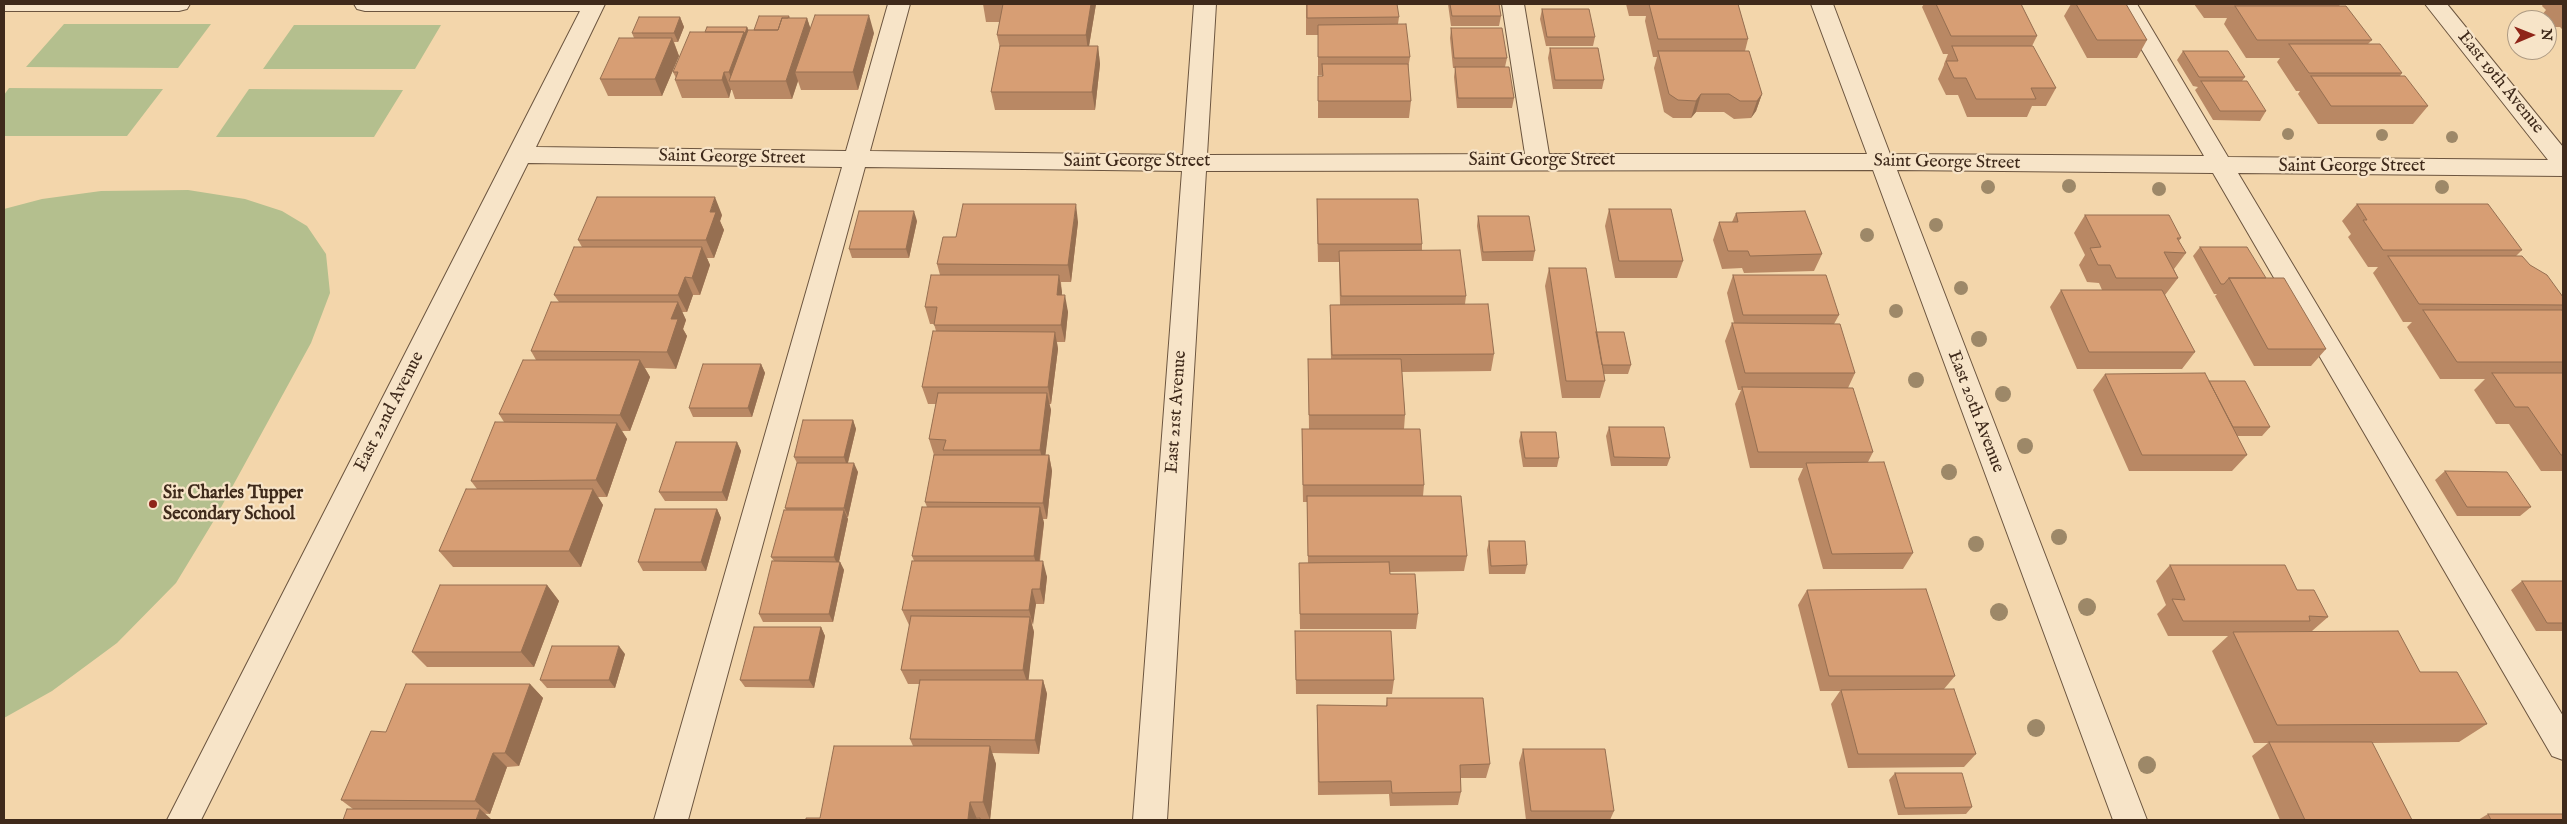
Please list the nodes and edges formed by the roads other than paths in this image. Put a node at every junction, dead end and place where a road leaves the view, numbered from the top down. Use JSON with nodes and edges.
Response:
{"nodes":[{"id":1,"x":4,"y":4,"type":"edge"},
{"id":2,"x":179,"y":4,"type":"edge"},
{"id":3,"x":365,"y":4,"type":"edge"},
{"id":4,"x":593,"y":4,"type":"edge"},
{"id":5,"x":899,"y":4,"type":"edge"},
{"id":6,"x":1205,"y":4,"type":"edge"},
{"id":7,"x":1513,"y":4,"type":"edge"},
{"id":8,"x":1822,"y":4,"type":"edge"},
{"id":9,"x":2126,"y":4,"type":"edge"},
{"id":10,"x":2436,"y":4,"type":"edge"},
{"id":11,"x":520,"y":155,"type":"junction"},
{"id":12,"x":855,"y":159,"type":"junction"},
{"id":13,"x":1538,"y":161,"type":"junction"},
{"id":14,"x":1194,"y":162,"type":"junction"},
{"id":15,"x":1880,"y":162,"type":"junction"},
{"id":16,"x":2563,"y":163,"type":"edge"},
{"id":17,"x":2221,"y":166,"type":"junction"},
{"id":18,"x":2563,"y":168,"type":"edge"},
{"id":19,"x":2563,"y":745,"type":"edge"},
{"id":20,"x":184,"y":820,"type":"edge"},
{"id":21,"x":671,"y":820,"type":"edge"},
{"id":22,"x":1150,"y":820,"type":"edge"},
{"id":23,"x":2130,"y":820,"type":"edge"}],
"edges":[{"from":1,"to":2,"type":"street"},
{"from":3,"to":4,"type":"street"},
{"from":4,"to":11,"type":"street","name":"East 22nd Avenue"},
{"from":5,"to":12,"type":"street"},
{"from":6,"to":14,"type":"street","name":"East 21st Avenue"},
{"from":7,"to":13,"type":"street"},
{"from":8,"to":15,"type":"street","name":"East 20th Avenue"},
{"from":9,"to":17,"type":"street"},
{"from":10,"to":16,"type":"street","name":"East 19th Avenue"},
{"from":11,"to":12,"type":"street","name":"Saint George Street"},
{"from":11,"to":20,"type":"street","name":"East 22nd Avenue"},
{"from":12,"to":14,"type":"street","name":"Saint George Street"},
{"from":12,"to":21,"type":"street"},
{"from":13,"to":14,"type":"street","name":"Saint George Street"},
{"from":13,"to":15,"type":"street","name":"Saint George Street"},
{"from":14,"to":22,"type":"street","name":"East 21st Avenue"},
{"from":15,"to":17,"type":"street","name":"Saint George Street"},
{"from":15,"to":23,"type":"street","name":"East 20th Avenue"},
{"from":17,"to":18,"type":"street","name":"Saint George Street"},
{"from":17,"to":19,"type":"street"}]}
